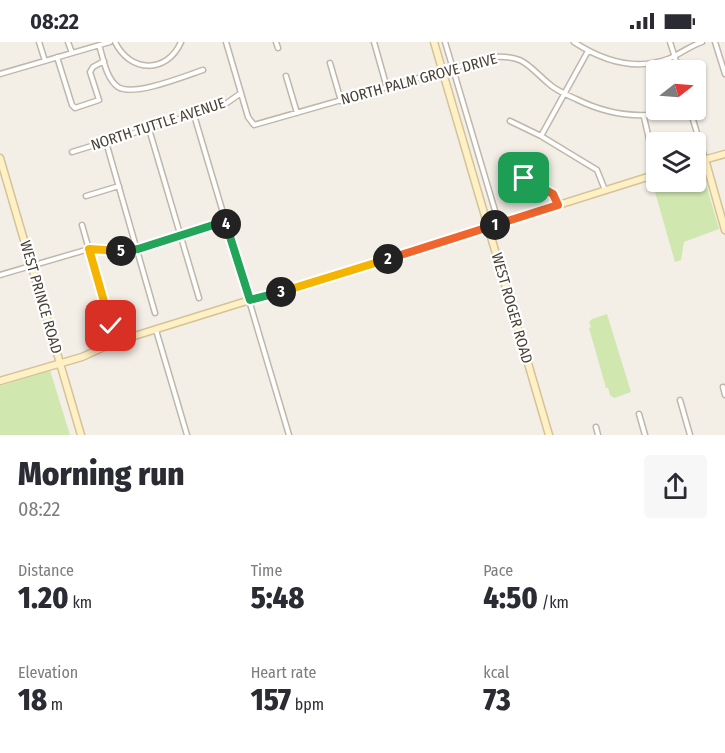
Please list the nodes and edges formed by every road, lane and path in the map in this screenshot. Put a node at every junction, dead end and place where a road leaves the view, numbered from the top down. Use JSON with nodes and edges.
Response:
{"nodes":[{"id":1,"x":39,"y":42,"type":"edge"},
{"id":2,"x":68,"y":42,"type":"edge"},
{"id":3,"x":110,"y":42,"type":"edge"},
{"id":4,"x":115,"y":42,"type":"edge"},
{"id":5,"x":181,"y":42,"type":"edge"},
{"id":6,"x":226,"y":42,"type":"edge"},
{"id":7,"x":276,"y":42,"type":"edge"},
{"id":8,"x":374,"y":42,"type":"edge"},
{"id":9,"x":434,"y":42,"type":"edge"},
{"id":10,"x":446,"y":42,"type":"edge"},
{"id":11,"x":574,"y":42,"type":"edge"},
{"id":12,"x":670,"y":42,"type":"edge"},
{"id":13,"x":702,"y":42,"type":"edge"},
{"id":14,"x":715,"y":42,"type":"edge"},
{"id":15,"x":99,"y":45,"type":"junction"},
{"id":16,"x":278,"y":48,"type":"dead end"},
{"id":17,"x":517,"y":51,"type":"dead end"},
{"id":18,"x":588,"y":51,"type":"junction"},
{"id":19,"x":72,"y":53,"type":"junction"},
{"id":20,"x":674,"y":56,"type":"junction"},
{"id":21,"x":57,"y":57,"type":"junction"},
{"id":22,"x":516,"y":58,"type":"junction"},
{"id":23,"x":675,"y":60,"type":"edge"},
{"id":24,"x":45,"y":61,"type":"junction"},
{"id":25,"x":104,"y":61,"type":"junction"},
{"id":26,"x":330,"y":63,"type":"dead end"},
{"id":27,"x":453,"y":69,"type":"junction"},
{"id":28,"x":203,"y":70,"type":"dead end"},
{"id":29,"x":443,"y":72,"type":"junction"},
{"id":30,"x":0,"y":74,"type":"edge"},
{"id":31,"x":725,"y":74,"type":"edge"},
{"id":32,"x":286,"y":76,"type":"dead end"},
{"id":33,"x":387,"y":88,"type":"junction"},
{"id":34,"x":241,"y":93,"type":"junction"},
{"id":35,"x":565,"y":94,"type":"junction"},
{"id":36,"x":341,"y":101,"type":"junction"},
{"id":37,"x":297,"y":113,"type":"junction"},
{"id":38,"x":195,"y":115,"type":"junction"},
{"id":39,"x":644,"y":116,"type":"joint"},
{"id":40,"x":510,"y":121,"type":"dead end"},
{"id":41,"x":149,"y":129,"type":"junction"},
{"id":42,"x":648,"y":132,"type":"edge"},
{"id":43,"x":541,"y":136,"type":"junction"},
{"id":44,"x":106,"y":142,"type":"junction"},
{"id":45,"x":72,"y":152,"type":"dead end"},
{"id":46,"x":725,"y":154,"type":"edge"},
{"id":47,"x":0,"y":158,"type":"edge"},
{"id":48,"x":706,"y":159,"type":"edge"},
{"id":49,"x":706,"y":163,"type":"edge"},
{"id":50,"x":646,"y":177,"type":"edge"},
{"id":51,"x":524,"y":178,"type":"dead end"},
{"id":52,"x":119,"y":186,"type":"junction"},
{"id":53,"x":605,"y":190,"type":"junction"},
{"id":54,"x":86,"y":196,"type":"dead end"},
{"id":55,"x":558,"y":205,"type":"junction"},
{"id":56,"x":226,"y":221,"type":"junction"},
{"id":57,"x":499,"y":224,"type":"junction"},
{"id":58,"x":82,"y":225,"type":"dead end"},
{"id":59,"x":488,"y":228,"type":"junction"},
{"id":60,"x":725,"y":230,"type":"edge"},
{"id":61,"x":181,"y":235,"type":"junction"},
{"id":62,"x":89,"y":249,"type":"junction"},
{"id":63,"x":138,"y":249,"type":"junction"},
{"id":64,"x":32,"y":265,"type":"junction"},
{"id":65,"x":0,"y":275,"type":"edge"},
{"id":66,"x":199,"y":298,"type":"dead end"},
{"id":67,"x":250,"y":300,"type":"junction"},
{"id":68,"x":155,"y":313,"type":"dead end"},
{"id":69,"x":111,"y":326,"type":"dead end"},
{"id":70,"x":156,"y":330,"type":"junction"},
{"id":71,"x":60,"y":363,"type":"junction"},
{"id":72,"x":0,"y":381,"type":"edge"},
{"id":73,"x":723,"y":387,"type":"dead end"},
{"id":74,"x":725,"y":395,"type":"edge"},
{"id":75,"x":680,"y":400,"type":"dead end"},
{"id":76,"x":639,"y":414,"type":"dead end"},
{"id":77,"x":596,"y":427,"type":"dead end"},
{"id":78,"x":81,"y":435,"type":"edge"},
{"id":79,"x":187,"y":435,"type":"edge"},
{"id":80,"x":289,"y":435,"type":"edge"},
{"id":81,"x":549,"y":435,"type":"edge"},
{"id":82,"x":598,"y":435,"type":"edge"},
{"id":83,"x":645,"y":435,"type":"edge"},
{"id":84,"x":690,"y":435,"type":"edge"}],
"edges":[{"from":1,"to":24,"type":"street"},
{"from":2,"to":19,"type":"street"},
{"from":3,"to":15,"type":"street"},
{"from":4,"to":5,"type":"street"},
{"from":6,"to":34,"type":"street"},
{"from":7,"to":16,"type":"street"},
{"from":8,"to":33,"type":"street"},
{"from":9,"to":29,"type":"street","name":"WEST ROGER ROAD"},
{"from":10,"to":27,"type":"street"},
{"from":11,"to":18,"type":"street"},
{"from":12,"to":20,"type":"street"},
{"from":13,"to":20,"type":"street"},
{"from":14,"to":31,"type":"street"},
{"from":15,"to":19,"type":"street"},
{"from":15,"to":25,"type":"street"},
{"from":17,"to":22,"type":"street"},
{"from":18,"to":20,"type":"street"},
{"from":18,"to":35,"type":"street"},
{"from":19,"to":21,"type":"street"},
{"from":20,"to":23,"type":"street"},
{"from":21,"to":24,"type":"street"},
{"from":21,"to":25,"type":"street"},
{"from":22,"to":27,"type":"street","name":"NORTH PALM GROVE DRIVE"},
{"from":22,"to":35,"type":"street","name":"NORTH PALM GROVE DRIVE"},
{"from":24,"to":30,"type":"street"},
{"from":25,"to":28,"type":"street"},
{"from":26,"to":36,"type":"street"},
{"from":27,"to":29,"type":"street","name":"NORTH PALM GROVE DRIVE"},
{"from":27,"to":57,"type":"street"},
{"from":29,"to":33,"type":"street","name":"NORTH PALM GROVE DRIVE"},
{"from":29,"to":59,"type":"street","name":"WEST ROGER ROAD"},
{"from":32,"to":37,"type":"street"},
{"from":33,"to":36,"type":"street","name":"NORTH PALM GROVE DRIVE"},
{"from":34,"to":37,"type":"street","name":"NORTH PALM GROVE DRIVE"},
{"from":34,"to":38,"type":"street","name":"NORTH TUTTLE AVENUE"},
{"from":35,"to":39,"type":"street","name":"NORTH PALM GROVE DRIVE"},
{"from":35,"to":43,"type":"street"},
{"from":36,"to":37,"type":"street","name":"NORTH PALM GROVE DRIVE"},
{"from":38,"to":41,"type":"street","name":"NORTH TUTTLE AVENUE"},
{"from":38,"to":56,"type":"street"},
{"from":39,"to":42,"type":"street"},
{"from":40,"to":43,"type":"street"},
{"from":41,"to":44,"type":"street","name":"NORTH TUTTLE AVENUE"},
{"from":41,"to":61,"type":"street"},
{"from":43,"to":53,"type":"street"},
{"from":44,"to":45,"type":"street","name":"NORTH TUTTLE AVENUE"},
{"from":44,"to":52,"type":"street"},
{"from":46,"to":48,"type":"street"},
{"from":47,"to":64,"type":"street","name":"WEST PRINCE ROAD"},
{"from":49,"to":60,"type":"street"},
{"from":50,"to":53,"type":"street"},
{"from":51,"to":55,"type":"street"},
{"from":52,"to":54,"type":"street"},
{"from":52,"to":63,"type":"street"},
{"from":53,"to":55,"type":"street"},
{"from":55,"to":57,"type":"street"},
{"from":56,"to":61,"type":"street"},
{"from":56,"to":67,"type":"street"},
{"from":57,"to":59,"type":"street"},
{"from":58,"to":62,"type":"street"},
{"from":59,"to":67,"type":"street"},
{"from":59,"to":81,"type":"street","name":"WEST ROGER ROAD"},
{"from":61,"to":63,"type":"street"},
{"from":61,"to":66,"type":"street"},
{"from":62,"to":63,"type":"street"},
{"from":62,"to":64,"type":"street"},
{"from":62,"to":69,"type":"street"},
{"from":63,"to":68,"type":"street"},
{"from":64,"to":65,"type":"street"},
{"from":64,"to":71,"type":"street","name":"WEST PRINCE ROAD"},
{"from":67,"to":70,"type":"street"},
{"from":67,"to":80,"type":"street"},
{"from":70,"to":71,"type":"street"},
{"from":70,"to":79,"type":"street"},
{"from":71,"to":72,"type":"street"},
{"from":71,"to":78,"type":"street","name":"WEST PRINCE ROAD"},
{"from":73,"to":74,"type":"street"},
{"from":75,"to":84,"type":"street"},
{"from":76,"to":83,"type":"street"},
{"from":77,"to":82,"type":"street"}]}
